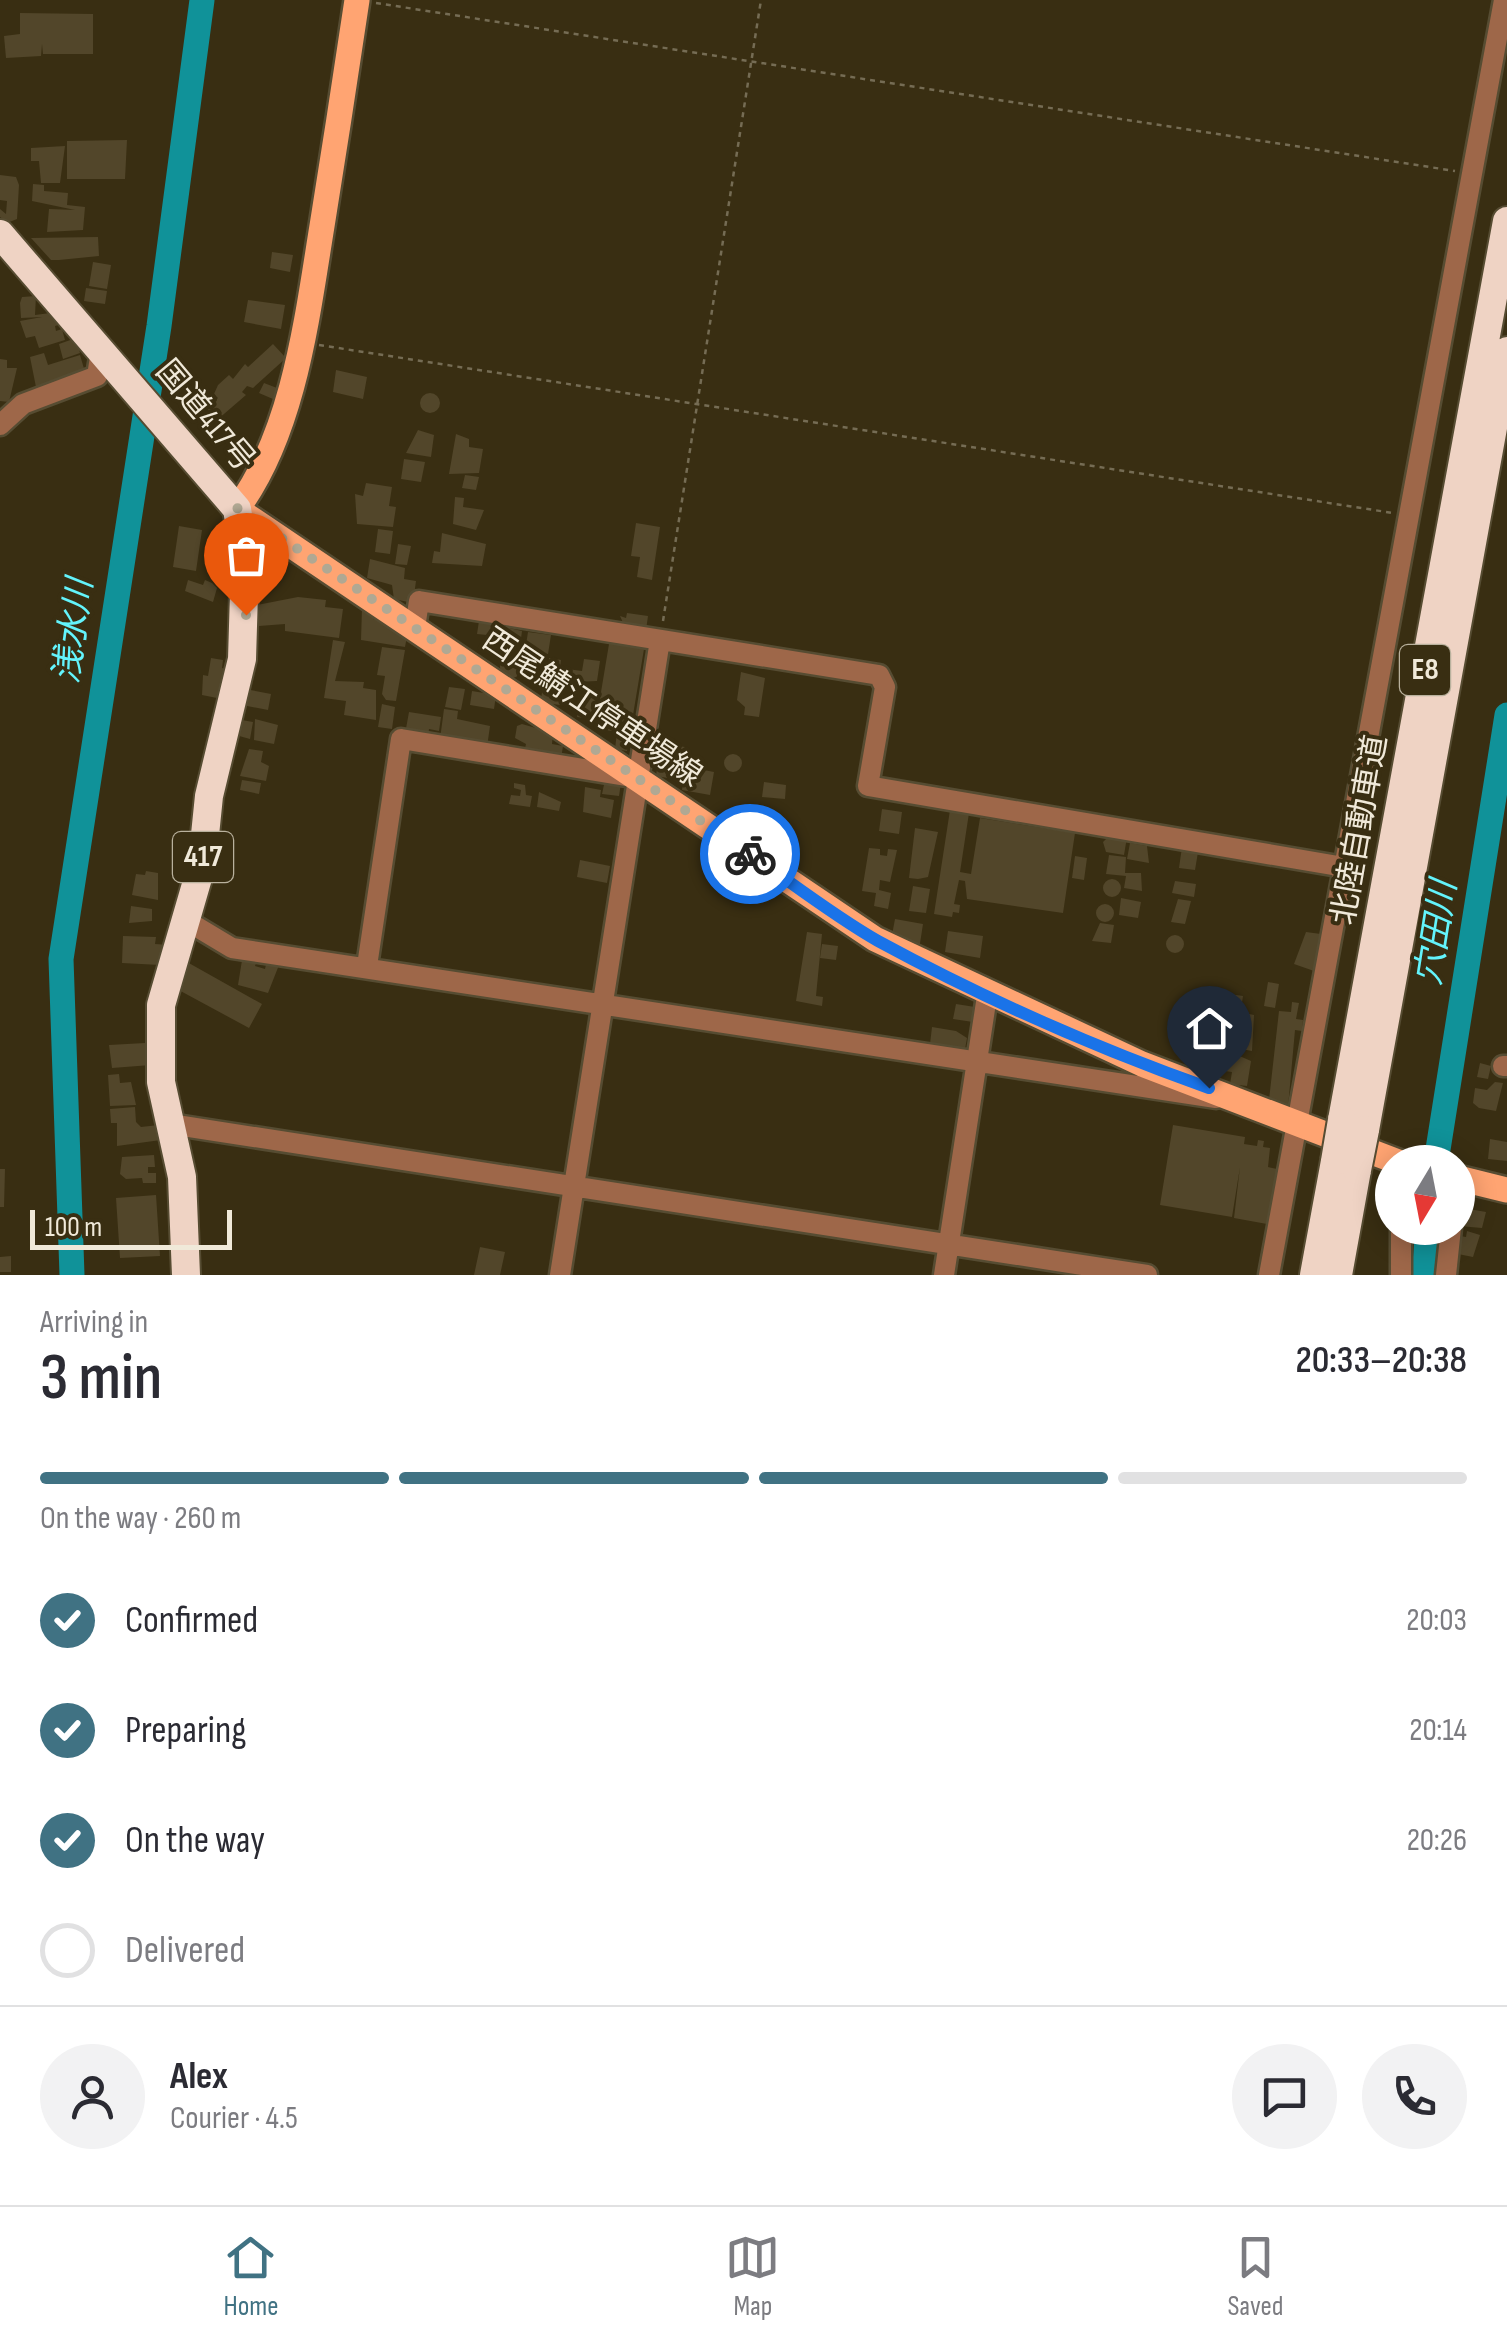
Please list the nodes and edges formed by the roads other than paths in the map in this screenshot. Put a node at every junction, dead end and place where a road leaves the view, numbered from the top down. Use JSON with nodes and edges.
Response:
{"nodes":[{"id":1,"x":357,"y":0,"type":"edge"},
{"id":2,"x":1504,"y":0,"type":"edge"},
{"id":3,"x":1507,"y":221,"type":"edge"},
{"id":4,"x":0,"y":234,"type":"edge"},
{"id":5,"x":1507,"y":351,"type":"edge"},
{"id":6,"x":108,"y":356,"type":"junction"},
{"id":7,"x":0,"y":425,"type":"edge"},
{"id":8,"x":237,"y":508,"type":"junction"},
{"id":9,"x":415,"y":628,"type":"junction"},
{"id":10,"x":660,"y":640,"type":"junction"},
{"id":11,"x":639,"y":778,"type":"junction"},
{"id":12,"x":1344,"y":867,"type":"junction"},
{"id":13,"x":187,"y":921,"type":"junction"},
{"id":14,"x":367,"y":966,"type":"junction"},
{"id":15,"x":987,"y":996,"type":"junction"},
{"id":16,"x":603,"y":1004,"type":"junction"},
{"id":17,"x":977,"y":1064,"type":"junction"},
{"id":18,"x":1242,"y":1100,"type":"junction"},
{"id":19,"x":1297,"y":1123,"type":"junction"},
{"id":20,"x":170,"y":1124,"type":"junction"},
{"id":21,"x":1354,"y":1125,"type":"junction"},
{"id":22,"x":1375,"y":1153,"type":"edge"},
{"id":23,"x":1346,"y":1165,"type":"junction"},
{"id":24,"x":1475,"y":1182,"type":"edge"},
{"id":25,"x":575,"y":1185,"type":"junction"},
{"id":26,"x":1507,"y":1190,"type":"edge"},
{"id":27,"x":949,"y":1243,"type":"junction"},
{"id":28,"x":1402,"y":1245,"type":"edge"},
{"id":29,"x":1449,"y":1245,"type":"edge"},
{"id":30,"x":186,"y":1275,"type":"edge"},
{"id":31,"x":560,"y":1275,"type":"edge"},
{"id":32,"x":944,"y":1275,"type":"edge"},
{"id":33,"x":1146,"y":1275,"type":"edge"},
{"id":34,"x":1270,"y":1275,"type":"edge"},
{"id":35,"x":1314,"y":1275,"type":"edge"},
{"id":36,"x":1338,"y":1275,"type":"edge"},
{"id":37,"x":1401,"y":1275,"type":"edge"},
{"id":38,"x":1446,"y":1275,"type":"edge"}],
"edges":[{"from":1,"to":8,"type":"main road"},
{"from":2,"to":12,"type":"street"},
{"from":3,"to":21,"type":"highway","name":"北陸自動車道","number":"E8"},
{"from":4,"to":6,"type":"highway","name":"国道417号"},
{"from":5,"to":21,"type":"highway","name":"北陸自動車道","number":"E8"},
{"from":6,"to":7,"type":"street"},
{"from":6,"to":8,"type":"highway","name":"国道417号"},
{"from":8,"to":9,"type":"main road","name":"西尾鯖江停車場線"},
{"from":8,"to":13,"type":"highway","name":"国道417号","number":"417"},
{"from":9,"to":10,"type":"street"},
{"from":9,"to":11,"type":"main road","name":"西尾鯖江停車場線"},
{"from":10,"to":11,"type":"street"},
{"from":10,"to":12,"type":"street"},
{"from":11,"to":14,"type":"street"},
{"from":11,"to":15,"type":"main road","name":"西尾鯖江停車場線"},
{"from":11,"to":16,"type":"street"},
{"from":12,"to":19,"type":"street"},
{"from":13,"to":14,"type":"street"},
{"from":13,"to":20,"type":"highway","name":"国道417号","number":"417"},
{"from":14,"to":16,"type":"street"},
{"from":15,"to":17,"type":"street"},
{"from":15,"to":18,"type":"main road","name":"西尾鯖江停車場線"},
{"from":16,"to":17,"type":"street"},
{"from":16,"to":25,"type":"street"},
{"from":17,"to":18,"type":"street"},
{"from":17,"to":27,"type":"street"},
{"from":18,"to":19,"type":"main road","name":"西尾鯖江停車場線"},
{"from":19,"to":22,"type":"main road","name":"西尾鯖江停車場線"},
{"from":19,"to":34,"type":"street"},
{"from":20,"to":25,"type":"street"},
{"from":20,"to":30,"type":"highway","name":"国道417号","number":"417"},
{"from":21,"to":23,"type":"highway","name":"北陸自動車道","number":"E8","bridge":true},
{"from":23,"to":35,"type":"highway","name":"北陸自動車道","number":"E8"},
{"from":23,"to":36,"type":"highway","name":"北陸自動車道","number":"E8"},
{"from":24,"to":26,"type":"main road"},
{"from":25,"to":27,"type":"street"},
{"from":25,"to":31,"type":"street"},
{"from":27,"to":32,"type":"street"},
{"from":27,"to":33,"type":"street"},
{"from":28,"to":37,"type":"street"},
{"from":29,"to":38,"type":"street"}]}
